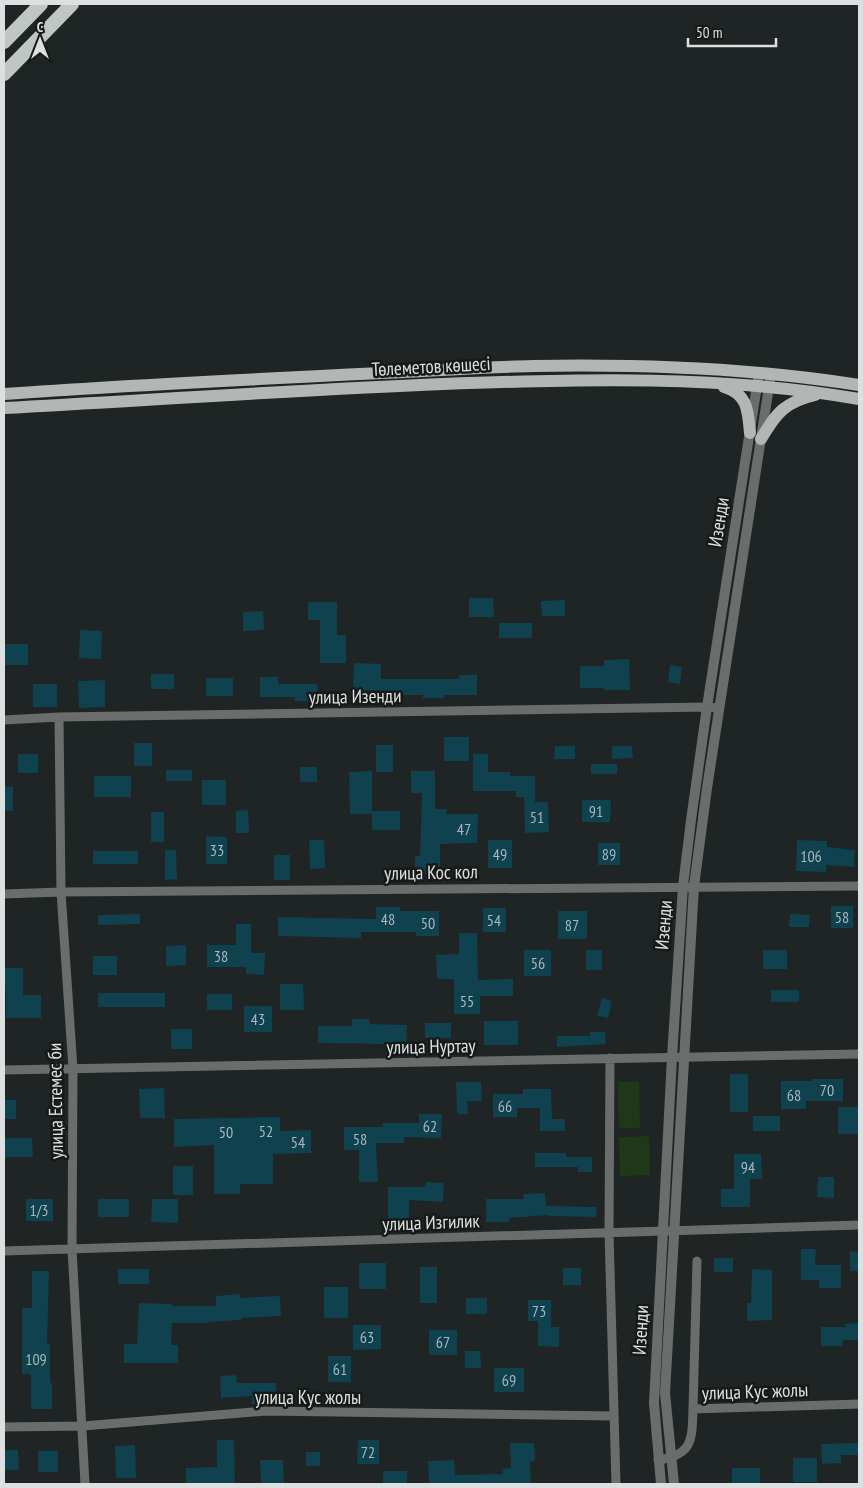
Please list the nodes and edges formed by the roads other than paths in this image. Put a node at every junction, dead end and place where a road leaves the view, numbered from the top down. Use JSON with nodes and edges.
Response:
{"nodes":[{"id":1,"x":41,"y":4,"type":"edge"},
{"id":2,"x":72,"y":4,"type":"edge"},
{"id":3,"x":4,"y":42,"type":"edge"},
{"id":4,"x":4,"y":74,"type":"edge"},
{"id":5,"x":765,"y":373,"type":"junction"},
{"id":6,"x":702,"y":382,"type":"junction"},
{"id":7,"x":859,"y":385,"type":"edge"},
{"id":8,"x":763,"y":386,"type":"junction"},
{"id":9,"x":823,"y":393,"type":"junction"},
{"id":10,"x":4,"y":394,"type":"edge"},
{"id":11,"x":859,"y":399,"type":"edge"},
{"id":12,"x":4,"y":408,"type":"edge"},
{"id":13,"x":756,"y":436,"type":"junction"},
{"id":14,"x":707,"y":706,"type":"junction"},
{"id":15,"x":719,"y":708,"type":"junction"},
{"id":16,"x":60,"y":718,"type":"junction"},
{"id":17,"x":4,"y":720,"type":"edge"},
{"id":18,"x":683,"y":886,"type":"junction"},
{"id":19,"x":694,"y":886,"type":"junction"},
{"id":20,"x":859,"y":886,"type":"edge"},
{"id":21,"x":61,"y":892,"type":"junction"},
{"id":22,"x":4,"y":894,"type":"edge"},
{"id":23,"x":859,"y":1054,"type":"edge"},
{"id":24,"x":672,"y":1057,"type":"junction"},
{"id":25,"x":684,"y":1057,"type":"junction"},
{"id":26,"x":610,"y":1058,"type":"junction"},
{"id":27,"x":73,"y":1069,"type":"junction"},
{"id":28,"x":4,"y":1070,"type":"edge"},
{"id":29,"x":859,"y":1225,"type":"edge"},
{"id":30,"x":674,"y":1230,"type":"junction"},
{"id":31,"x":663,"y":1231,"type":"junction"},
{"id":32,"x":609,"y":1232,"type":"junction"},
{"id":33,"x":72,"y":1249,"type":"junction"},
{"id":34,"x":4,"y":1251,"type":"edge"},
{"id":35,"x":697,"y":1261,"type":"dead end"},
{"id":36,"x":859,"y":1404,"type":"edge"},
{"id":37,"x":693,"y":1409,"type":"junction"},
{"id":38,"x":613,"y":1416,"type":"junction"},
{"id":39,"x":4,"y":1426,"type":"edge"},
{"id":40,"x":83,"y":1426,"type":"junction"},
{"id":41,"x":670,"y":1458,"type":"junction"},
{"id":42,"x":658,"y":1460,"type":"junction"},
{"id":43,"x":86,"y":1484,"type":"edge"},
{"id":44,"x":616,"y":1484,"type":"edge"},
{"id":45,"x":661,"y":1484,"type":"edge"},
{"id":46,"x":674,"y":1484,"type":"edge"}],
"edges":[{"from":1,"to":3,"type":"highway"},
{"from":2,"to":4,"type":"highway"},
{"from":5,"to":7,"type":"main road","name":"Төлеметов көшесі"},
{"from":5,"to":8,"type":"street","name":"Изенди"},
{"from":5,"to":10,"type":"main road","name":"Төлеметов көшесі"},
{"from":6,"to":8,"type":"main road","name":"Төлеметов көшесі"},
{"from":6,"to":12,"type":"main road","name":"Төлеметов көшесі"},
{"from":6,"to":13,"type":"main road"},
{"from":8,"to":9,"type":"main road","name":"Төлеметов көшесі"},
{"from":8,"to":13,"type":"street","name":"Изенди"},
{"from":9,"to":11,"type":"main road","name":"Төлеметов көшесі"},
{"from":9,"to":13,"type":"main road"},
{"from":13,"to":14,"type":"street","name":"Изенди"},
{"from":13,"to":15,"type":"street","name":"Изенди"},
{"from":14,"to":15,"type":"street","name":"улица Изенди"},
{"from":14,"to":16,"type":"street","name":"улица Изенди"},
{"from":14,"to":18,"type":"street","name":"Изенди"},
{"from":15,"to":19,"type":"street","name":"Изенди"},
{"from":16,"to":17,"type":"street","name":"улица Изенди"},
{"from":16,"to":21,"type":"street","name":"улица Естемес би"},
{"from":18,"to":19,"type":"street","name":"улица Кос кол"},
{"from":18,"to":21,"type":"street","name":"улица Кос кол"},
{"from":18,"to":24,"type":"street","name":"Изенди"},
{"from":19,"to":20,"type":"street","name":"улица Кос кол"},
{"from":19,"to":25,"type":"street","name":"Изенди"},
{"from":21,"to":22,"type":"street","name":"улица Кос кол"},
{"from":21,"to":27,"type":"street","name":"улица Естемес би"},
{"from":23,"to":25,"type":"street","name":"улица Нуртау"},
{"from":24,"to":25,"type":"street","name":"улица Нуртау"},
{"from":24,"to":26,"type":"street","name":"улица Нуртау"},
{"from":24,"to":31,"type":"street","name":"Изенди"},
{"from":25,"to":30,"type":"street","name":"Изенди"},
{"from":26,"to":27,"type":"street","name":"улица Нуртау"},
{"from":26,"to":32,"type":"street"},
{"from":27,"to":28,"type":"street","name":"улица Нуртау"},
{"from":27,"to":33,"type":"street","name":"улица Естемес би"},
{"from":29,"to":30,"type":"street","name":"улица Изгилик"},
{"from":30,"to":31,"type":"street","name":"улица Изгилик"},
{"from":30,"to":41,"type":"street","name":"Изенди"},
{"from":31,"to":32,"type":"street","name":"улица Изгилик"},
{"from":31,"to":42,"type":"street","name":"Изенди"},
{"from":32,"to":33,"type":"street","name":"улица Изгилик"},
{"from":32,"to":38,"type":"street"},
{"from":33,"to":34,"type":"street","name":"улица Изгилик"},
{"from":33,"to":40,"type":"street","name":"улица Естемес би"},
{"from":35,"to":37,"type":"street"},
{"from":36,"to":37,"type":"street","name":"улица Кус жолы"},
{"from":37,"to":41,"type":"street","name":"улица Кус жолы"},
{"from":38,"to":40,"type":"street","name":"улица Кус жолы"},
{"from":38,"to":44,"type":"street"},
{"from":39,"to":40,"type":"street","name":"улица Кус жолы"},
{"from":40,"to":43,"type":"street","name":"улица Естемес би"},
{"from":41,"to":42,"type":"street","name":"улица Кус жолы"},
{"from":41,"to":46,"type":"street","name":"Изенди"},
{"from":42,"to":45,"type":"street","name":"Изенди"}]}
